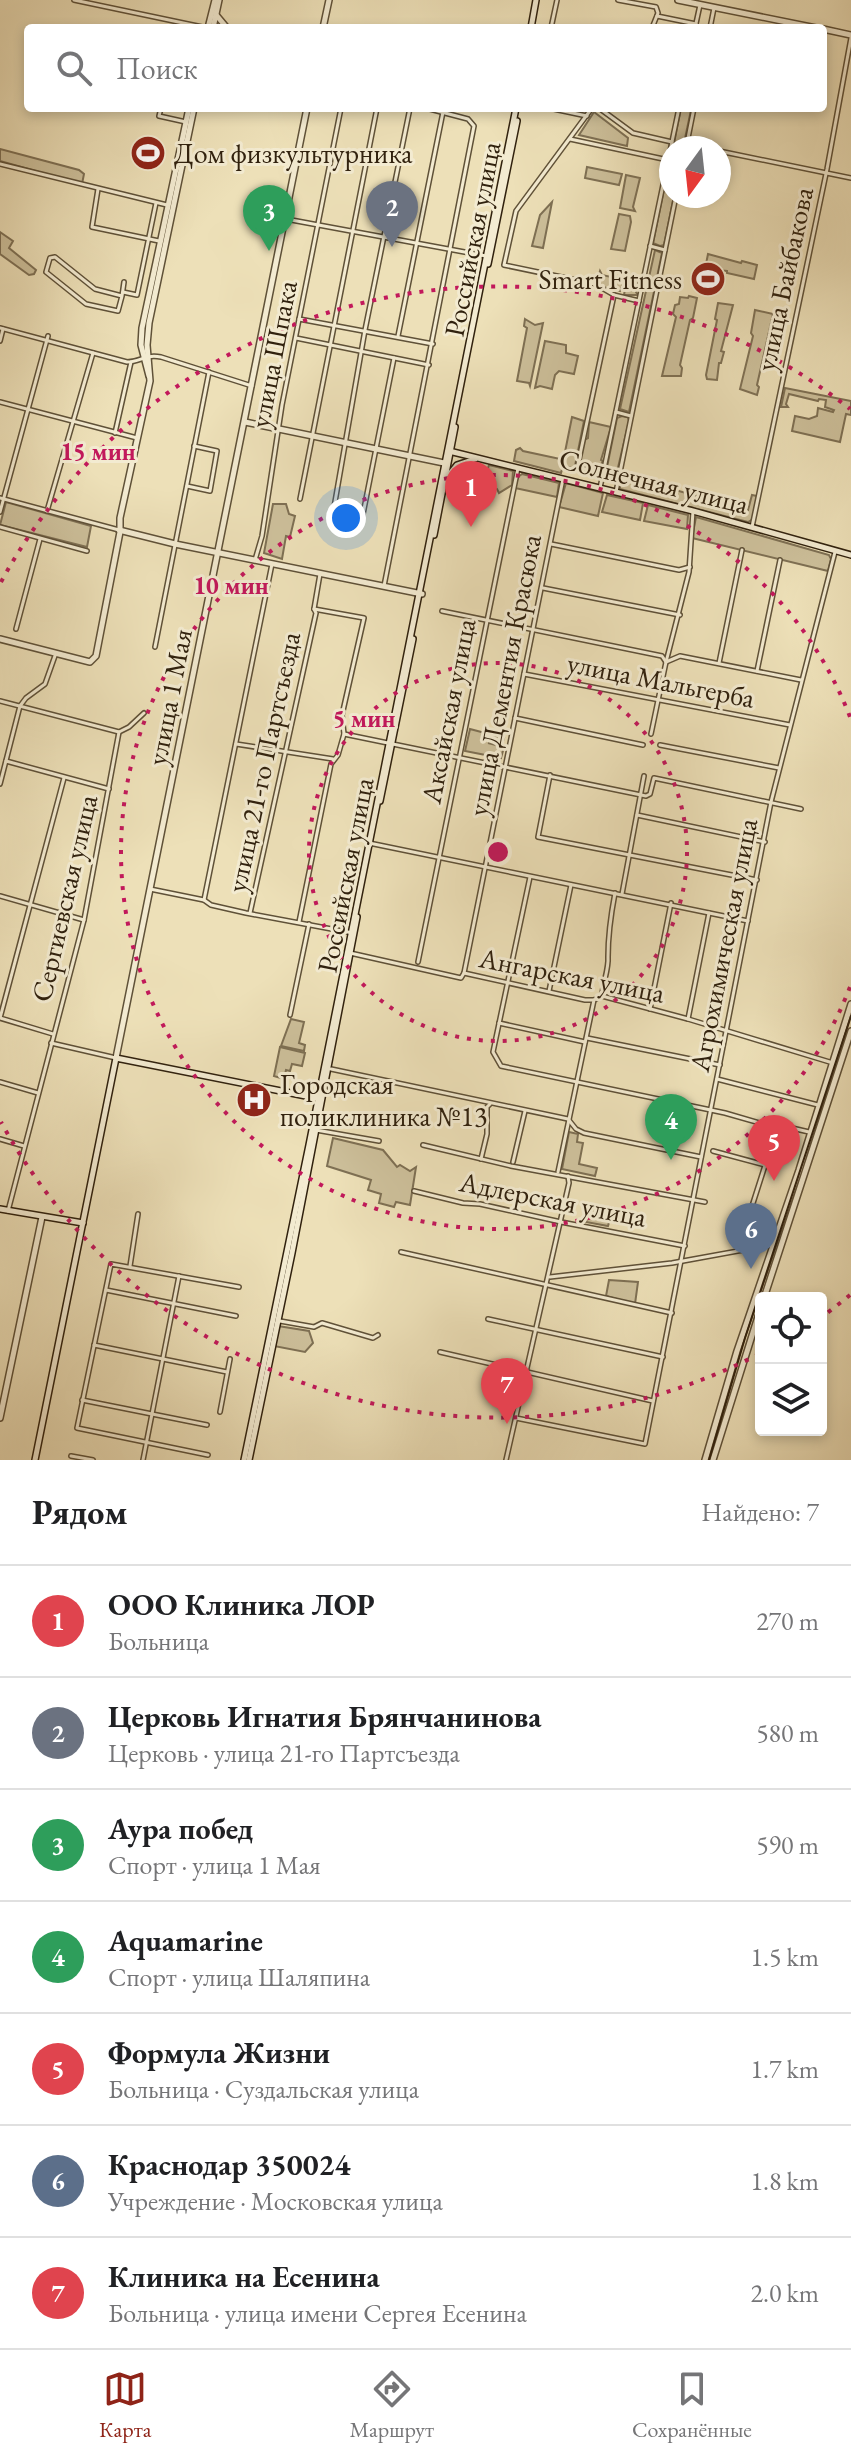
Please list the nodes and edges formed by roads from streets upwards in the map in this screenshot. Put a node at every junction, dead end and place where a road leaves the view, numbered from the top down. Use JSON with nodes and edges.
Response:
{"nodes":[{"id":1,"x":74,"y":0,"type":"edge"},
{"id":2,"x":217,"y":0,"type":"edge"},
{"id":3,"x":329,"y":0,"type":"edge"},
{"id":4,"x":538,"y":0,"type":"edge"},
{"id":5,"x":557,"y":0,"type":"edge"},
{"id":6,"x":618,"y":0,"type":"edge"},
{"id":7,"x":647,"y":0,"type":"edge"},
{"id":8,"x":678,"y":0,"type":"edge"},
{"id":9,"x":700,"y":5,"type":"junction"},
{"id":10,"x":646,"y":6,"type":"junction"},
{"id":11,"x":715,"y":8,"type":"junction"},
{"id":12,"x":216,"y":15,"type":"junction"},
{"id":13,"x":657,"y":16,"type":"junction"},
{"id":14,"x":170,"y":20,"type":"junction"},
{"id":15,"x":169,"y":24,"type":"edge"},
{"id":16,"x":190,"y":24,"type":"edge"},
{"id":17,"x":210,"y":24,"type":"edge"},
{"id":18,"x":211,"y":24,"type":"edge"},
{"id":19,"x":224,"y":24,"type":"edge"},
{"id":20,"x":324,"y":24,"type":"edge"},
{"id":21,"x":533,"y":24,"type":"edge"},
{"id":22,"x":552,"y":24,"type":"edge"},
{"id":23,"x":654,"y":24,"type":"edge"},
{"id":24,"x":688,"y":24,"type":"edge"},
{"id":25,"x":696,"y":24,"type":"edge"},
{"id":26,"x":711,"y":24,"type":"edge"},
{"id":27,"x":796,"y":24,"type":"edge"},
{"id":28,"x":827,"y":30,"type":"edge"},
{"id":29,"x":851,"y":37,"type":"edge"},
{"id":30,"x":160,"y":112,"type":"edge"},
{"id":31,"x":191,"y":112,"type":"edge"},
{"id":32,"x":306,"y":112,"type":"edge"},
{"id":33,"x":340,"y":112,"type":"edge"},
{"id":34,"x":376,"y":112,"type":"edge"},
{"id":35,"x":409,"y":112,"type":"edge"},
{"id":36,"x":443,"y":112,"type":"joint"},
{"id":37,"x":516,"y":112,"type":"edge"},
{"id":38,"x":516,"y":112,"type":"edge"},
{"id":39,"x":568,"y":112,"type":"edge"},
{"id":40,"x":590,"y":112,"type":"edge"},
{"id":41,"x":604,"y":112,"type":"edge"},
{"id":42,"x":678,"y":112,"type":"edge"},
{"id":43,"x":693,"y":112,"type":"edge"},
{"id":44,"x":587,"y":116,"type":"junction"},
{"id":45,"x":188,"y":123,"type":"junction"},
{"id":46,"x":673,"y":136,"type":"edge"},
{"id":47,"x":688,"y":136,"type":"edge"},
{"id":48,"x":570,"y":139,"type":"junction"},
{"id":49,"x":659,"y":139,"type":"edge"},
{"id":50,"x":731,"y":153,"type":"edge"},
{"id":51,"x":659,"y":158,"type":"edge"},
{"id":52,"x":0,"y":164,"type":"edge"},
{"id":53,"x":826,"y":173,"type":"junction"},
{"id":54,"x":851,"y":178,"type":"edge"},
{"id":55,"x":98,"y":189,"type":"junction"},
{"id":56,"x":156,"y":203,"type":"junction"},
{"id":57,"x":659,"y":203,"type":"edge"},
{"id":58,"x":167,"y":205,"type":"junction"},
{"id":59,"x":674,"y":208,"type":"edge"},
{"id":60,"x":286,"y":219,"type":"junction"},
{"id":61,"x":319,"y":225,"type":"junction"},
{"id":62,"x":353,"y":231,"type":"junction"},
{"id":63,"x":386,"y":237,"type":"junction"},
{"id":64,"x":148,"y":239,"type":"junction"},
{"id":65,"x":159,"y":241,"type":"junction"},
{"id":66,"x":416,"y":244,"type":"junction"},
{"id":67,"x":650,"y":246,"type":"junction"},
{"id":68,"x":452,"y":250,"type":"junction"},
{"id":69,"x":665,"y":250,"type":"junction"},
{"id":70,"x":486,"y":256,"type":"junction"},
{"id":71,"x":124,"y":282,"type":"dead end"},
{"id":72,"x":122,"y":294,"type":"junction"},
{"id":73,"x":614,"y":295,"type":"junction"},
{"id":74,"x":639,"y":301,"type":"junction"},
{"id":75,"x":299,"y":319,"type":"junction"},
{"id":76,"x":146,"y":323,"type":"junction"},
{"id":77,"x":333,"y":324,"type":"junction"},
{"id":78,"x":2,"y":329,"type":"edge"},
{"id":79,"x":365,"y":330,"type":"junction"},
{"id":80,"x":398,"y":336,"type":"junction"},
{"id":81,"x":48,"y":338,"type":"junction"},
{"id":82,"x":296,"y":338,"type":"junction"},
{"id":83,"x":0,"y":341,"type":"edge"},
{"id":84,"x":433,"y":344,"type":"junction"},
{"id":85,"x":330,"y":345,"type":"junction"},
{"id":86,"x":363,"y":351,"type":"junction"},
{"id":87,"x":93,"y":353,"type":"junction"},
{"id":88,"x":146,"y":356,"type":"junction"},
{"id":89,"x":161,"y":357,"type":"junction"},
{"id":90,"x":394,"y":358,"type":"junction"},
{"id":91,"x":131,"y":362,"type":"junction"},
{"id":92,"x":151,"y":363,"type":"junction"},
{"id":93,"x":429,"y":365,"type":"junction"},
{"id":94,"x":209,"y":372,"type":"junction"},
{"id":95,"x":150,"y":381,"type":"junction"},
{"id":96,"x":252,"y":386,"type":"junction"},
{"id":97,"x":0,"y":402,"type":"edge"},
{"id":98,"x":28,"y":410,"type":"junction"},
{"id":99,"x":616,"y":412,"type":"junction"},
{"id":100,"x":631,"y":416,"type":"junction"},
{"id":101,"x":73,"y":421,"type":"junction"},
{"id":102,"x":245,"y":422,"type":"junction"},
{"id":103,"x":278,"y":430,"type":"junction"},
{"id":104,"x":115,"y":433,"type":"junction"},
{"id":105,"x":312,"y":437,"type":"junction"},
{"id":106,"x":137,"y":438,"type":"junction"},
{"id":107,"x":345,"y":443,"type":"junction"},
{"id":108,"x":194,"y":446,"type":"junction"},
{"id":109,"x":377,"y":449,"type":"junction"},
{"id":110,"x":449,"y":451,"type":"junction"},
{"id":111,"x":411,"y":456,"type":"junction"},
{"id":112,"x":480,"y":458,"type":"junction"},
{"id":113,"x":444,"y":463,"type":"junction"},
{"id":114,"x":519,"y":468,"type":"junction"},
{"id":115,"x":603,"y":474,"type":"junction"},
{"id":116,"x":619,"y":478,"type":"junction"},
{"id":117,"x":563,"y":479,"type":"junction"},
{"id":118,"x":445,"y":481,"type":"junction"},
{"id":119,"x":187,"y":486,"type":"junction"},
{"id":120,"x":600,"y":488,"type":"junction"},
{"id":121,"x":616,"y":492,"type":"junction"},
{"id":122,"x":2,"y":499,"type":"edge"},
{"id":123,"x":300,"y":499,"type":"dead end"},
{"id":124,"x":47,"y":511,"type":"junction"},
{"id":125,"x":693,"y":511,"type":"junction"},
{"id":126,"x":0,"y":512,"type":"edge"},
{"id":127,"x":332,"y":519,"type":"dead end"},
{"id":128,"x":361,"y":524,"type":"dead end"},
{"id":129,"x":0,"y":527,"type":"edge"},
{"id":130,"x":752,"y":527,"type":"junction"},
{"id":131,"x":119,"y":530,"type":"junction"},
{"id":132,"x":40,"y":539,"type":"junction"},
{"id":133,"x":175,"y":544,"type":"junction"},
{"id":134,"x":551,"y":544,"type":"junction"},
{"id":135,"x":742,"y":550,"type":"dead end"},
{"id":136,"x":87,"y":551,"type":"dead end"},
{"id":137,"x":835,"y":551,"type":"junction"},
{"id":138,"x":219,"y":552,"type":"junction"},
{"id":139,"x":851,"y":555,"type":"edge"},
{"id":140,"x":255,"y":560,"type":"junction"},
{"id":141,"x":780,"y":560,"type":"dead end"},
{"id":142,"x":272,"y":564,"type":"junction"},
{"id":143,"x":690,"y":567,"type":"junction"},
{"id":144,"x":320,"y":574,"type":"junction"},
{"id":145,"x":384,"y":586,"type":"junction"},
{"id":146,"x":543,"y":588,"type":"junction"},
{"id":147,"x":420,"y":594,"type":"junction"},
{"id":148,"x":314,"y":609,"type":"junction"},
{"id":149,"x":442,"y":611,"type":"dead end"},
{"id":150,"x":678,"y":614,"type":"junction"},
{"id":151,"x":487,"y":620,"type":"junction"},
{"id":152,"x":16,"y":629,"type":"dead end"},
{"id":153,"x":534,"y":630,"type":"junction"},
{"id":154,"x":0,"y":639,"type":"edge"},
{"id":155,"x":155,"y":647,"type":"dead end"},
{"id":156,"x":56,"y":653,"type":"junction"},
{"id":157,"x":666,"y":662,"type":"junction"},
{"id":158,"x":719,"y":663,"type":"junction"},
{"id":159,"x":757,"y":671,"type":"junction"},
{"id":160,"x":524,"y":674,"type":"junction"},
{"id":161,"x":801,"y":680,"type":"junction"},
{"id":162,"x":0,"y":701,"type":"edge"},
{"id":163,"x":658,"y":701,"type":"junction"},
{"id":164,"x":20,"y":706,"type":"junction"},
{"id":165,"x":144,"y":713,"type":"dead end"},
{"id":166,"x":515,"y":718,"type":"junction"},
{"id":167,"x":790,"y":725,"type":"junction"},
{"id":168,"x":119,"y":732,"type":"junction"},
{"id":169,"x":344,"y":734,"type":"junction"},
{"id":170,"x":651,"y":734,"type":"dead end"},
{"id":171,"x":391,"y":743,"type":"junction"},
{"id":172,"x":236,"y":744,"type":"junction"},
{"id":173,"x":643,"y":745,"type":"dead end"},
{"id":174,"x":660,"y":745,"type":"dead end"},
{"id":175,"x":285,"y":752,"type":"junction"},
{"id":176,"x":460,"y":757,"type":"junction"},
{"id":177,"x":333,"y":759,"type":"junction"},
{"id":178,"x":6,"y":761,"type":"junction"},
{"id":179,"x":506,"y":766,"type":"junction"},
{"id":180,"x":779,"y":768,"type":"junction"},
{"id":181,"x":550,"y":775,"type":"junction"},
{"id":182,"x":644,"y":776,"type":"dead end"},
{"id":183,"x":64,"y":778,"type":"junction"},
{"id":184,"x":0,"y":784,"type":"edge"},
{"id":185,"x":109,"y":789,"type":"junction"},
{"id":186,"x":640,"y":795,"type":"junction"},
{"id":187,"x":771,"y":802,"type":"junction"},
{"id":188,"x":801,"y":809,"type":"dead end"},
{"id":189,"x":637,"y":815,"type":"junction"},
{"id":190,"x":765,"y":842,"type":"junction"},
{"id":191,"x":370,"y":843,"type":"junction"},
{"id":192,"x":628,"y":857,"type":"junction"},
{"id":193,"x":439,"y":858,"type":"junction"},
{"id":194,"x":485,"y":868,"type":"junction"},
{"id":195,"x":530,"y":877,"type":"junction"},
{"id":196,"x":757,"y":880,"type":"junction"},
{"id":197,"x":572,"y":884,"type":"junction"},
{"id":198,"x":150,"y":889,"type":"junction"},
{"id":199,"x":615,"y":893,"type":"junction"},
{"id":200,"x":622,"y":894,"type":"junction"},
{"id":201,"x":0,"y":896,"type":"edge"},
{"id":202,"x":204,"y":900,"type":"junction"},
{"id":203,"x":30,"y":902,"type":"junction"},
{"id":204,"x":671,"y":903,"type":"junction"},
{"id":205,"x":250,"y":913,"type":"junction"},
{"id":206,"x":709,"y":913,"type":"junction"},
{"id":207,"x":84,"y":920,"type":"junction"},
{"id":208,"x":748,"y":921,"type":"junction"},
{"id":209,"x":299,"y":922,"type":"junction"},
{"id":210,"x":309,"y":924,"type":"junction"},
{"id":211,"x":352,"y":933,"type":"junction"},
{"id":212,"x":350,"y":953,"type":"junction"},
{"id":213,"x":418,"y":962,"type":"dead end"},
{"id":214,"x":464,"y":973,"type":"junction"},
{"id":215,"x":508,"y":982,"type":"junction"},
{"id":216,"x":549,"y":991,"type":"junction"},
{"id":217,"x":602,"y":996,"type":"junction"},
{"id":218,"x":594,"y":1000,"type":"junction"},
{"id":219,"x":851,"y":1004,"type":"edge"},
{"id":220,"x":650,"y":1009,"type":"junction"},
{"id":221,"x":290,"y":1015,"type":"dead end"},
{"id":222,"x":0,"y":1018,"type":"edge"},
{"id":223,"x":688,"y":1019,"type":"junction"},
{"id":224,"x":499,"y":1023,"type":"junction"},
{"id":225,"x":851,"y":1031,"type":"edge"},
{"id":226,"x":728,"y":1033,"type":"junction"},
{"id":227,"x":53,"y":1034,"type":"junction"},
{"id":228,"x":587,"y":1040,"type":"junction"},
{"id":229,"x":51,"y":1043,"type":"junction"},
{"id":230,"x":116,"y":1059,"type":"junction"},
{"id":231,"x":833,"y":1063,"type":"junction"},
{"id":232,"x":720,"y":1065,"type":"junction"},
{"id":233,"x":331,"y":1069,"type":"dead end"},
{"id":234,"x":717,"y":1079,"type":"junction"},
{"id":235,"x":578,"y":1081,"type":"junction"},
{"id":236,"x":0,"y":1082,"type":"edge"},
{"id":237,"x":38,"y":1093,"type":"junction"},
{"id":238,"x":320,"y":1099,"type":"junction"},
{"id":239,"x":490,"y":1104,"type":"junction"},
{"id":240,"x":820,"y":1105,"type":"junction"},
{"id":241,"x":710,"y":1110,"type":"junction"},
{"id":242,"x":525,"y":1111,"type":"junction"},
{"id":243,"x":568,"y":1119,"type":"junction"},
{"id":244,"x":777,"y":1128,"type":"junction"},
{"id":245,"x":316,"y":1130,"type":"junction"},
{"id":246,"x":811,"y":1133,"type":"junction"},
{"id":247,"x":0,"y":1139,"type":"edge"},
{"id":248,"x":379,"y":1141,"type":"dead end"},
{"id":249,"x":423,"y":1145,"type":"dead end"},
{"id":250,"x":24,"y":1146,"type":"junction"},
{"id":251,"x":713,"y":1151,"type":"dead end"},
{"id":252,"x":701,"y":1157,"type":"junction"},
{"id":253,"x":481,"y":1159,"type":"junction"},
{"id":254,"x":513,"y":1162,"type":"dead end"},
{"id":255,"x":765,"y":1165,"type":"junction"},
{"id":256,"x":558,"y":1173,"type":"junction"},
{"id":257,"x":568,"y":1176,"type":"junction"},
{"id":258,"x":414,"y":1191,"type":"dead end"},
{"id":259,"x":692,"y":1200,"type":"junction"},
{"id":260,"x":705,"y":1202,"type":"dead end"},
{"id":261,"x":0,"y":1209,"type":"edge"},
{"id":262,"x":8,"y":1211,"type":"junction"},
{"id":263,"x":138,"y":1214,"type":"dead end"},
{"id":264,"x":42,"y":1217,"type":"junction"},
{"id":265,"x":561,"y":1222,"type":"junction"},
{"id":266,"x":83,"y":1223,"type":"junction"},
{"id":267,"x":774,"y":1244,"type":"junction"},
{"id":268,"x":685,"y":1246,"type":"junction"},
{"id":269,"x":738,"y":1251,"type":"junction"},
{"id":270,"x":401,"y":1252,"type":"dead end"},
{"id":271,"x":682,"y":1262,"type":"junction"},
{"id":272,"x":130,"y":1266,"type":"junction"},
{"id":273,"x":179,"y":1276,"type":"junction"},
{"id":274,"x":550,"y":1277,"type":"junction"},
{"id":275,"x":239,"y":1287,"type":"dead end"},
{"id":276,"x":547,"y":1287,"type":"junction"},
{"id":277,"x":105,"y":1290,"type":"junction"},
{"id":278,"x":766,"y":1292,"type":"edge"},
{"id":279,"x":174,"y":1304,"type":"junction"},
{"id":280,"x":672,"y":1313,"type":"junction"},
{"id":281,"x":236,"y":1316,"type":"dead end"},
{"id":282,"x":488,"y":1319,"type":"dead end"},
{"id":283,"x":275,"y":1320,"type":"junction"},
{"id":284,"x":755,"y":1326,"type":"edge"},
{"id":285,"x":536,"y":1330,"type":"junction"},
{"id":286,"x":378,"y":1335,"type":"dead end"},
{"id":287,"x":94,"y":1345,"type":"junction"},
{"id":288,"x":440,"y":1352,"type":"dead end"},
{"id":289,"x":663,"y":1357,"type":"junction"},
{"id":290,"x":163,"y":1359,"type":"junction"},
{"id":291,"x":230,"y":1359,"type":"dead end"},
{"id":292,"x":227,"y":1372,"type":"junction"},
{"id":293,"x":526,"y":1372,"type":"junction"},
{"id":294,"x":0,"y":1381,"type":"edge"},
{"id":295,"x":7,"y":1383,"type":"junction"},
{"id":296,"x":82,"y":1400,"type":"junction"},
{"id":297,"x":653,"y":1401,"type":"junction"},
{"id":298,"x":220,"y":1412,"type":"dead end"},
{"id":299,"x":152,"y":1415,"type":"junction"},
{"id":300,"x":0,"y":1418,"type":"edge"},
{"id":301,"x":516,"y":1418,"type":"junction"},
{"id":302,"x":207,"y":1425,"type":"dead end"},
{"id":303,"x":147,"y":1442,"type":"junction"},
{"id":304,"x":208,"y":1455,"type":"dead end"},
{"id":305,"x":71,"y":1456,"type":"dead end"},
{"id":306,"x":35,"y":1460,"type":"edge"},
{"id":307,"x":93,"y":1460,"type":"edge"},
{"id":308,"x":143,"y":1460,"type":"edge"},
{"id":309,"x":246,"y":1460,"type":"edge"},
{"id":310,"x":506,"y":1460,"type":"edge"},
{"id":311,"x":705,"y":1460,"type":"edge"},
{"id":312,"x":713,"y":1460,"type":"edge"}],
"edges":[{"from":1,"to":14,"type":"street"},
{"from":2,"to":12,"type":"street"},
{"from":2,"to":17,"type":"street"},
{"from":3,"to":20,"type":"street"},
{"from":4,"to":21,"type":"street"},
{"from":5,"to":22,"type":"street"},
{"from":6,"to":10,"type":"street"},
{"from":7,"to":10,"type":"street"},
{"from":8,"to":9,"type":"street"},
{"from":9,"to":11,"type":"street"},
{"from":9,"to":25,"type":"street"},
{"from":10,"to":13,"type":"street"},
{"from":11,"to":26,"type":"street"},
{"from":11,"to":27,"type":"street"},
{"from":12,"to":18,"type":"street"},
{"from":12,"to":19,"type":"street"},
{"from":13,"to":23,"type":"street"},
{"from":13,"to":24,"type":"street"},
{"from":14,"to":15,"type":"street"},
{"from":14,"to":16,"type":"street"},
{"from":28,"to":29,"type":"street"},
{"from":29,"to":53,"type":"street","name":"улица Байбакова"},
{"from":30,"to":45,"type":"street"},
{"from":31,"to":45,"type":"street"},
{"from":32,"to":60,"type":"street","name":"улица 1 Мая"},
{"from":33,"to":61,"type":"street","name":"улица Шпака"},
{"from":34,"to":62,"type":"street"},
{"from":35,"to":63,"type":"street"},
{"from":36,"to":66,"type":"street"},
{"from":36,"to":68,"type":"street"},
{"from":37,"to":70,"type":"street","name":"Российская улица"},
{"from":38,"to":110,"type":"street","name":"Российская улица"},
{"from":39,"to":44,"type":"street"},
{"from":40,"to":44,"type":"street"},
{"from":41,"to":49,"type":"street"},
{"from":42,"to":46,"type":"street"},
{"from":43,"to":47,"type":"street"},
{"from":44,"to":48,"type":"street"},
{"from":45,"to":58,"type":"street"},
{"from":45,"to":76,"type":"street"},
{"from":48,"to":51,"type":"street"},
{"from":48,"to":73,"type":"street"},
{"from":50,"to":53,"type":"street"},
{"from":52,"to":55,"type":"street"},
{"from":53,"to":54,"type":"street"},
{"from":53,"to":130,"type":"street","name":"улица Байбакова"},
{"from":55,"to":56,"type":"street"},
{"from":55,"to":64,"type":"street"},
{"from":56,"to":58,"type":"street"},
{"from":56,"to":64,"type":"street"},
{"from":57,"to":67,"type":"street"},
{"from":58,"to":65,"type":"street"},
{"from":59,"to":69,"type":"street"},
{"from":60,"to":61,"type":"street"},
{"from":60,"to":96,"type":"street","name":"улица 1 Мая"},
{"from":61,"to":62,"type":"street"},
{"from":61,"to":75,"type":"street","name":"улица Шпака"},
{"from":62,"to":63,"type":"street"},
{"from":62,"to":77,"type":"street"},
{"from":63,"to":66,"type":"street"},
{"from":63,"to":79,"type":"street"},
{"from":64,"to":65,"type":"street"},
{"from":64,"to":72,"type":"street"},
{"from":65,"to":76,"type":"street"},
{"from":66,"to":68,"type":"street"},
{"from":66,"to":80,"type":"street"},
{"from":67,"to":69,"type":"street"},
{"from":67,"to":74,"type":"street"},
{"from":68,"to":70,"type":"street"},
{"from":68,"to":84,"type":"street"},
{"from":69,"to":100,"type":"street"},
{"from":70,"to":110,"type":"street","name":"Российская улица"},
{"from":71,"to":72,"type":"street"},
{"from":72,"to":72,"type":"street"},
{"from":73,"to":74,"type":"street"},
{"from":73,"to":115,"type":"street"},
{"from":74,"to":99,"type":"street"},
{"from":75,"to":77,"type":"street"},
{"from":75,"to":82,"type":"street","name":"улица Шпака"},
{"from":76,"to":88,"type":"street"},
{"from":77,"to":79,"type":"street"},
{"from":77,"to":85,"type":"street"},
{"from":78,"to":81,"type":"street"},
{"from":78,"to":83,"type":"street"},
{"from":79,"to":80,"type":"street"},
{"from":79,"to":86,"type":"street"},
{"from":80,"to":84,"type":"street"},
{"from":81,"to":87,"type":"street"},
{"from":81,"to":98,"type":"street"},
{"from":82,"to":85,"type":"street"},
{"from":82,"to":103,"type":"street","name":"улица Шпака"},
{"from":84,"to":93,"type":"street"},
{"from":85,"to":86,"type":"street"},
{"from":85,"to":105,"type":"street"},
{"from":86,"to":90,"type":"street"},
{"from":86,"to":107,"type":"street"},
{"from":87,"to":91,"type":"street"},
{"from":87,"to":101,"type":"street"},
{"from":88,"to":89,"type":"street"},
{"from":88,"to":91,"type":"street"},
{"from":88,"to":92,"type":"street"},
{"from":88,"to":95,"type":"street"},
{"from":89,"to":92,"type":"street"},
{"from":89,"to":94,"type":"street"},
{"from":90,"to":93,"type":"street"},
{"from":90,"to":109,"type":"street"},
{"from":91,"to":104,"type":"street"},
{"from":92,"to":95,"type":"street"},
{"from":93,"to":111,"type":"street"},
{"from":94,"to":96,"type":"street"},
{"from":94,"to":108,"type":"street"},
{"from":95,"to":106,"type":"street"},
{"from":96,"to":102,"type":"street","name":"улица 1 Мая"},
{"from":97,"to":98,"type":"street"},
{"from":98,"to":101,"type":"street"},
{"from":98,"to":122,"type":"street"},
{"from":99,"to":100,"type":"street"},
{"from":99,"to":115,"type":"street"},
{"from":100,"to":116,"type":"street"},
{"from":101,"to":104,"type":"street"},
{"from":101,"to":124,"type":"street"},
{"from":102,"to":103,"type":"street"},
{"from":102,"to":138,"type":"street","name":"улица 1 Мая"},
{"from":103,"to":105,"type":"street"},
{"from":103,"to":140,"type":"street","name":"улица Шпака"},
{"from":104,"to":106,"type":"street"},
{"from":105,"to":107,"type":"street"},
{"from":105,"to":123,"type":"street"},
{"from":106,"to":131,"type":"street"},
{"from":107,"to":109,"type":"street"},
{"from":107,"to":127,"type":"street"},
{"from":108,"to":119,"type":"street"},
{"from":108,"to":119,"type":"street"},
{"from":109,"to":111,"type":"street"},
{"from":109,"to":128,"type":"street"},
{"from":110,"to":112,"type":"street","name":"Солнечная улица"},
{"from":110,"to":113,"type":"street","name":"Российская улица"},
{"from":110,"to":118,"type":"street","name":"Российская улица"},
{"from":111,"to":113,"type":"street"},
{"from":111,"to":145,"type":"street"},
{"from":112,"to":114,"type":"street","name":"Солнечная улица"},
{"from":112,"to":118,"type":"street"},
{"from":113,"to":147,"type":"street","name":"Российская улица"},
{"from":114,"to":117,"type":"street","name":"Солнечная улица"},
{"from":114,"to":151,"type":"street","name":"Аксайская улица"},
{"from":115,"to":116,"type":"street"},
{"from":115,"to":120,"type":"street"},
{"from":116,"to":121,"type":"street"},
{"from":117,"to":120,"type":"street","name":"Солнечная улица"},
{"from":117,"to":134,"type":"street","name":"улица Дементия Красюка"},
{"from":118,"to":147,"type":"street","name":"Российская улица"},
{"from":119,"to":133,"type":"street"},
{"from":120,"to":121,"type":"street","name":"Солнечная улица"},
{"from":121,"to":125,"type":"street","name":"Солнечная улица"},
{"from":122,"to":124,"type":"street"},
{"from":122,"to":126,"type":"street"},
{"from":124,"to":131,"type":"street"},
{"from":125,"to":130,"type":"street","name":"Солнечная улица"},
{"from":125,"to":143,"type":"street"},
{"from":129,"to":132,"type":"street"},
{"from":130,"to":137,"type":"street","name":"Солнечная улица"},
{"from":131,"to":133,"type":"street"},
{"from":131,"to":156,"type":"street"},
{"from":132,"to":136,"type":"street"},
{"from":132,"to":152,"type":"street"},
{"from":133,"to":138,"type":"street"},
{"from":133,"to":155,"type":"street"},
{"from":134,"to":143,"type":"street"},
{"from":134,"to":146,"type":"street","name":"улица Дементия Красюка"},
{"from":135,"to":158,"type":"street"},
{"from":137,"to":139,"type":"street","name":"Солнечная улица"},
{"from":137,"to":161,"type":"street","name":"Агрохимическая улица"},
{"from":138,"to":140,"type":"street"},
{"from":138,"to":198,"type":"street","name":"улица 1 Мая"},
{"from":140,"to":142,"type":"street"},
{"from":141,"to":159,"type":"street"},
{"from":142,"to":144,"type":"street"},
{"from":142,"to":172,"type":"street"},
{"from":143,"to":150,"type":"street"},
{"from":144,"to":145,"type":"street"},
{"from":144,"to":148,"type":"street","name":"улица 21-го Партсъезда"},
{"from":145,"to":147,"type":"street"},
{"from":146,"to":150,"type":"street"},
{"from":146,"to":153,"type":"street","name":"улица Дементия Красюка"},
{"from":147,"to":171,"type":"street","name":"Российская улица"},
{"from":148,"to":169,"type":"street"},
{"from":148,"to":175,"type":"street","name":"улица 21-го Партсъезда"},
{"from":149,"to":151,"type":"street"},
{"from":150,"to":157,"type":"street"},
{"from":151,"to":153,"type":"street"},
{"from":151,"to":176,"type":"street","name":"Аксайская улица"},
{"from":153,"to":157,"type":"street"},
{"from":153,"to":160,"type":"street","name":"улица Дементия Красюка"},
{"from":154,"to":156,"type":"street"},
{"from":156,"to":164,"type":"street"},
{"from":157,"to":158,"type":"street"},
{"from":157,"to":163,"type":"street"},
{"from":158,"to":159,"type":"street"},
{"from":159,"to":161,"type":"street"},
{"from":160,"to":163,"type":"street","name":"улица Мальгерба"},
{"from":160,"to":166,"type":"street","name":"улица Дементия Красюка"},
{"from":161,"to":167,"type":"street","name":"Агрохимическая улица"},
{"from":162,"to":164,"type":"street"},
{"from":163,"to":167,"type":"street","name":"улица Мальгерба"},
{"from":163,"to":170,"type":"street"},
{"from":164,"to":168,"type":"street"},
{"from":164,"to":178,"type":"street"},
{"from":165,"to":168,"type":"street"},
{"from":166,"to":173,"type":"street"},
{"from":166,"to":179,"type":"street","name":"улица Дементия Красюка"},
{"from":167,"to":180,"type":"street","name":"Агрохимическая улица"},
{"from":168,"to":185,"type":"street","name":"Сергиевская улица"},
{"from":169,"to":171,"type":"street"},
{"from":169,"to":177,"type":"street"},
{"from":171,"to":176,"type":"street"},
{"from":171,"to":191,"type":"street","name":"Российская улица"},
{"from":172,"to":175,"type":"street"},
{"from":172,"to":202,"type":"street"},
{"from":174,"to":180,"type":"street"},
{"from":175,"to":177,"type":"street"},
{"from":175,"to":205,"type":"street","name":"улица 21-го Партсъезда"},
{"from":176,"to":179,"type":"street"},
{"from":176,"to":193,"type":"street","name":"Аксайская улица"},
{"from":177,"to":209,"type":"street"},
{"from":178,"to":183,"type":"street"},
{"from":178,"to":184,"type":"street"},
{"from":179,"to":181,"type":"street"},
{"from":179,"to":194,"type":"street","name":"улица Дементия Красюка"},
{"from":180,"to":187,"type":"street","name":"Агрохимическая улица"},
{"from":181,"to":186,"type":"street"},
{"from":181,"to":192,"type":"street"},
{"from":182,"to":186,"type":"street"},
{"from":183,"to":185,"type":"street"},
{"from":183,"to":203,"type":"street"},
{"from":185,"to":207,"type":"street","name":"Сергиевская улица"},
{"from":186,"to":187,"type":"street"},
{"from":186,"to":189,"type":"street"},
{"from":187,"to":188,"type":"street"},
{"from":187,"to":190,"type":"street","name":"Агрохимическая улица"},
{"from":189,"to":190,"type":"street"},
{"from":189,"to":192,"type":"street"},
{"from":190,"to":196,"type":"street","name":"Агрохимическая улица"},
{"from":191,"to":193,"type":"street"},
{"from":191,"to":211,"type":"street","name":"Российская улица"},
{"from":192,"to":196,"type":"street"},
{"from":192,"to":200,"type":"street"},
{"from":193,"to":194,"type":"street"},
{"from":193,"to":213,"type":"street","name":"Аксайская улица"},
{"from":194,"to":195,"type":"street"},
{"from":194,"to":214,"type":"street","name":"улица Дементия Красюка"},
{"from":195,"to":197,"type":"street"},
{"from":195,"to":215,"type":"street"},
{"from":196,"to":208,"type":"street","name":"Агрохимическая улица"},
{"from":197,"to":199,"type":"street"},
{"from":197,"to":216,"type":"street"},
{"from":198,"to":202,"type":"street"},
{"from":198,"to":230,"type":"street","name":"улица 1 Мая"},
{"from":199,"to":200,"type":"street"},
{"from":199,"to":217,"type":"street"},
{"from":200,"to":204,"type":"street"},
{"from":201,"to":203,"type":"street"},
{"from":202,"to":205,"type":"street"},
{"from":203,"to":207,"type":"street"},
{"from":203,"to":222,"type":"street"},
{"from":204,"to":206,"type":"street"},
{"from":204,"to":220,"type":"street"},
{"from":205,"to":209,"type":"street"},
{"from":206,"to":208,"type":"street"},
{"from":206,"to":223,"type":"street"},
{"from":207,"to":227,"type":"street","name":"Сергиевская улица"},
{"from":208,"to":226,"type":"street","name":"Агрохимическая улица"},
{"from":209,"to":210,"type":"street"},
{"from":210,"to":211,"type":"street"},
{"from":210,"to":221,"type":"street"},
{"from":211,"to":212,"type":"street","name":"Российская улица"},
{"from":211,"to":238,"type":"street","name":"Российская улица"},
{"from":212,"to":214,"type":"street","name":"Ангарская улица"},
{"from":212,"to":238,"type":"street","name":"Российская улица"},
{"from":214,"to":215,"type":"street","name":"Ангарская улица"},
{"from":215,"to":216,"type":"street","name":"Ангарская улица"},
{"from":215,"to":224,"type":"street"},
{"from":216,"to":218,"type":"street","name":"Ангарская улица"},
{"from":217,"to":218,"type":"street","name":"Ангарская улица"},
{"from":217,"to":220,"type":"street","name":"Ангарская улица"},
{"from":218,"to":228,"type":"street"},
{"from":219,"to":231,"type":"street"},
{"from":220,"to":223,"type":"street","name":"Ангарская улица"},
{"from":222,"to":227,"type":"street"},
{"from":223,"to":226,"type":"street","name":"Ангарская улица"},
{"from":224,"to":228,"type":"street"},
{"from":224,"to":235,"type":"street"},
{"from":225,"to":278,"type":"street"},
{"from":226,"to":231,"type":"street","name":"Ангарская улица"},
{"from":226,"to":232,"type":"street","name":"Агрохимическая улица"},
{"from":227,"to":229,"type":"street","name":"Сергиевская улица"},
{"from":228,"to":232,"type":"street"},
{"from":228,"to":235,"type":"street"},
{"from":229,"to":230,"type":"street"},
{"from":229,"to":237,"type":"street","name":"Сергиевская улица"},
{"from":230,"to":238,"type":"street"},
{"from":230,"to":266,"type":"street","name":"улица 1 Мая"},
{"from":231,"to":240,"type":"street"},
{"from":232,"to":234,"type":"street","name":"Агрохимическая улица"},
{"from":233,"to":239,"type":"street"},
{"from":234,"to":240,"type":"street"},
{"from":234,"to":241,"type":"street","name":"Агрохимическая улица"},
{"from":235,"to":241,"type":"street"},
{"from":235,"to":243,"type":"street"},
{"from":236,"to":237,"type":"street"},
{"from":237,"to":250,"type":"street","name":"Сергиевская улица"},
{"from":238,"to":245,"type":"street","name":"Российская улица"},
{"from":238,"to":283,"type":"street","name":"Российская улица"},
{"from":239,"to":242,"type":"street"},
{"from":239,"to":253,"type":"street"},
{"from":240,"to":246,"type":"street"},
{"from":241,"to":244,"type":"street"},
{"from":241,"to":252,"type":"street","name":"Агрохимическая улица"},
{"from":242,"to":243,"type":"street"},
{"from":242,"to":254,"type":"street"},
{"from":243,"to":252,"type":"street"},
{"from":243,"to":256,"type":"street"},
{"from":244,"to":246,"type":"street"},
{"from":244,"to":255,"type":"street"},
{"from":245,"to":248,"type":"street"},
{"from":245,"to":283,"type":"street","name":"Российская улица"},
{"from":246,"to":267,"type":"street"},
{"from":247,"to":250,"type":"street"},
{"from":249,"to":253,"type":"street"},
{"from":250,"to":262,"type":"street","name":"Сергиевская улица"},
{"from":251,"to":255,"type":"street"},
{"from":252,"to":259,"type":"street","name":"Агрохимическая улица"},
{"from":253,"to":256,"type":"street"},
{"from":255,"to":269,"type":"street"},
{"from":256,"to":257,"type":"street"},
{"from":257,"to":259,"type":"street"},
{"from":257,"to":265,"type":"street"},
{"from":258,"to":265,"type":"street","name":"Адлерская улица"},
{"from":259,"to":260,"type":"street"},
{"from":259,"to":268,"type":"street","name":"Агрохимическая улица"},
{"from":261,"to":262,"type":"street"},
{"from":262,"to":264,"type":"street"},
{"from":263,"to":272,"type":"street"},
{"from":264,"to":266,"type":"street"},
{"from":264,"to":295,"type":"street"},
{"from":265,"to":268,"type":"street","name":"Адлерская улица"},
{"from":265,"to":274,"type":"street"},
{"from":266,"to":306,"type":"street"},
{"from":267,"to":269,"type":"street"},
{"from":267,"to":311,"type":"street"},
{"from":268,"to":271,"type":"street","name":"Агрохимическая улица"},
{"from":269,"to":271,"type":"street"},
{"from":270,"to":276,"type":"street"},
{"from":271,"to":274,"type":"street"},
{"from":271,"to":280,"type":"street","name":"Агрохимическая улица"},
{"from":272,"to":273,"type":"street"},
{"from":272,"to":277,"type":"street"},
{"from":273,"to":275,"type":"street"},
{"from":273,"to":279,"type":"street"},
{"from":274,"to":276,"type":"street"},
{"from":276,"to":280,"type":"street"},
{"from":276,"to":285,"type":"street"},
{"from":277,"to":279,"type":"street"},
{"from":277,"to":287,"type":"street"},
{"from":279,"to":281,"type":"street"},
{"from":279,"to":290,"type":"street"},
{"from":280,"to":289,"type":"street","name":"Агрохимическая улица"},
{"from":282,"to":285,"type":"street"},
{"from":283,"to":286,"type":"street"},
{"from":283,"to":309,"type":"street","name":"Российская улица"},
{"from":284,"to":312,"type":"street"},
{"from":285,"to":289,"type":"street"},
{"from":285,"to":293,"type":"street"},
{"from":287,"to":290,"type":"street"},
{"from":287,"to":296,"type":"street"},
{"from":288,"to":293,"type":"street"},
{"from":289,"to":297,"type":"street","name":"Агрохимическая улица"},
{"from":290,"to":292,"type":"street"},
{"from":290,"to":299,"type":"street"},
{"from":291,"to":292,"type":"street"},
{"from":292,"to":298,"type":"street"},
{"from":293,"to":297,"type":"street"},
{"from":293,"to":301,"type":"street"},
{"from":294,"to":295,"type":"street"},
{"from":295,"to":300,"type":"street"},
{"from":296,"to":299,"type":"street"},
{"from":296,"to":303,"type":"street"},
{"from":297,"to":301,"type":"street","name":"Агрохимическая улица"},
{"from":299,"to":302,"type":"street"},
{"from":299,"to":303,"type":"street"},
{"from":301,"to":310,"type":"street"},
{"from":303,"to":304,"type":"street"},
{"from":303,"to":308,"type":"street"},
{"from":305,"to":307,"type":"street"}]}
